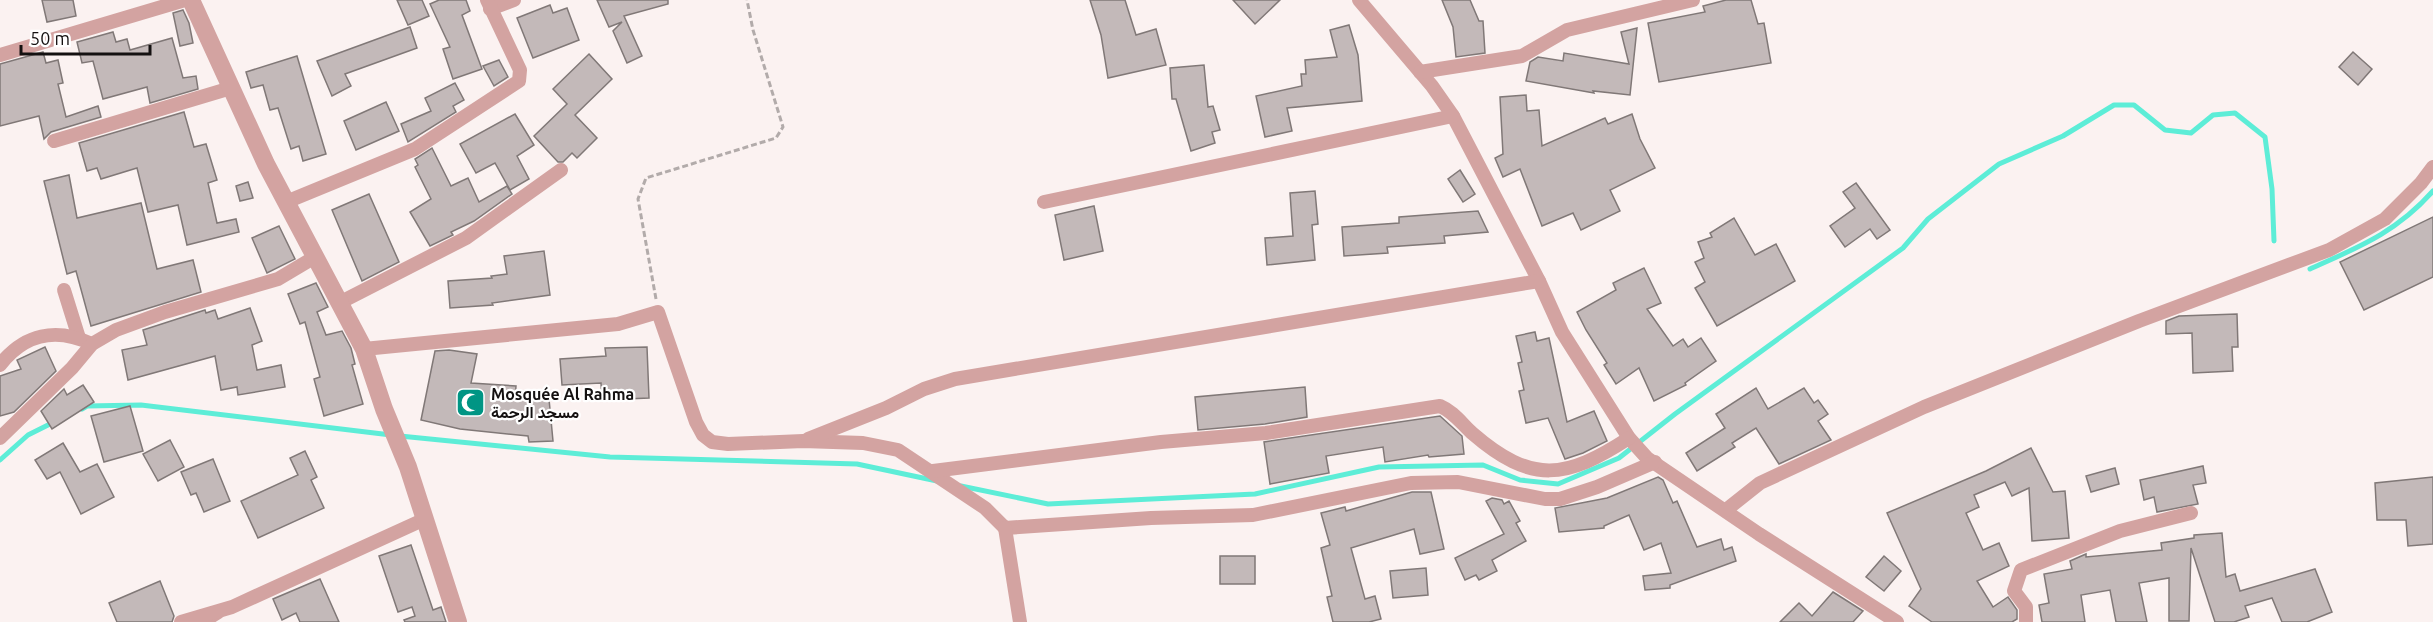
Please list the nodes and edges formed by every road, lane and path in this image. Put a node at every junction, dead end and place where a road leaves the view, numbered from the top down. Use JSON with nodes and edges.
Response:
{"nodes":[{"id":1,"x":185,"y":0,"type":"edge"},
{"id":2,"x":191,"y":0,"type":"edge"},
{"id":3,"x":514,"y":0,"type":"edge"},
{"id":4,"x":747,"y":0,"type":"edge"},
{"id":5,"x":1359,"y":0,"type":"edge"},
{"id":6,"x":1693,"y":0,"type":"edge"},
{"id":7,"x":488,"y":4,"type":"edge"},
{"id":8,"x":0,"y":55,"type":"edge"},
{"id":9,"x":1420,"y":72,"type":"junction"},
{"id":10,"x":231,"y":88,"type":"junction"},
{"id":11,"x":1453,"y":116,"type":"junction"},
{"id":12,"x":54,"y":141,"type":"dead end"},
{"id":13,"x":2433,"y":167,"type":"edge"},
{"id":14,"x":561,"y":170,"type":"dead end"},
{"id":15,"x":285,"y":202,"type":"junction"},
{"id":16,"x":1044,"y":202,"type":"dead end"},
{"id":17,"x":315,"y":256,"type":"junction"},
{"id":18,"x":1539,"y":281,"type":"junction"},
{"id":19,"x":64,"y":290,"type":"dead end"},
{"id":20,"x":339,"y":303,"type":"junction"},
{"id":21,"x":658,"y":312,"type":"junction"},
{"id":22,"x":85,"y":341,"type":"junction"},
{"id":23,"x":364,"y":349,"type":"junction"},
{"id":24,"x":0,"y":365,"type":"edge"},
{"id":25,"x":0,"y":438,"type":"edge"},
{"id":26,"x":1631,"y":440,"type":"junction"},
{"id":27,"x":803,"y":441,"type":"junction"},
{"id":28,"x":1651,"y":460,"type":"junction"},
{"id":29,"x":933,"y":471,"type":"junction"},
{"id":30,"x":1726,"y":510,"type":"junction"},
{"id":31,"x":2191,"y":513,"type":"dead end"},
{"id":32,"x":425,"y":519,"type":"junction"},
{"id":33,"x":1005,"y":528,"type":"junction"},
{"id":34,"x":232,"y":607,"type":"junction"},
{"id":35,"x":1886,"y":620,"type":"edge"},
{"id":36,"x":181,"y":622,"type":"edge"},
{"id":37,"x":209,"y":622,"type":"edge"},
{"id":38,"x":458,"y":622,"type":"edge"},
{"id":39,"x":1020,"y":622,"type":"edge"},
{"id":40,"x":2026,"y":622,"type":"edge"}],
"edges":[{"from":1,"to":8,"type":"street"},
{"from":2,"to":10,"type":"street"},
{"from":3,"to":7,"type":"street"},
{"from":4,"to":21,"type":"path"},
{"from":5,"to":9,"type":"street"},
{"from":6,"to":9,"type":"street"},
{"from":7,"to":15,"type":"street"},
{"from":9,"to":11,"type":"street"},
{"from":10,"to":12,"type":"street"},
{"from":10,"to":15,"type":"street"},
{"from":11,"to":16,"type":"street"},
{"from":11,"to":18,"type":"street"},
{"from":13,"to":30,"type":"street"},
{"from":14,"to":20,"type":"street"},
{"from":15,"to":17,"type":"street"},
{"from":17,"to":20,"type":"street"},
{"from":17,"to":22,"type":"street"},
{"from":18,"to":26,"type":"street"},
{"from":18,"to":27,"type":"street"},
{"from":19,"to":22,"type":"street"},
{"from":20,"to":23,"type":"street"},
{"from":21,"to":23,"type":"street"},
{"from":21,"to":27,"type":"street"},
{"from":22,"to":24,"type":"street"},
{"from":22,"to":25,"type":"street"},
{"from":23,"to":32,"type":"street"},
{"from":26,"to":28,"type":"street"},
{"from":26,"to":29,"type":"street"},
{"from":27,"to":29,"type":"street"},
{"from":28,"to":30,"type":"street"},
{"from":28,"to":33,"type":"street"},
{"from":29,"to":33,"type":"street"},
{"from":30,"to":35,"type":"street"},
{"from":31,"to":40,"type":"street"},
{"from":32,"to":34,"type":"street"},
{"from":32,"to":38,"type":"street"},
{"from":33,"to":39,"type":"street"},
{"from":34,"to":36,"type":"street"},
{"from":34,"to":37,"type":"lane"}]}
